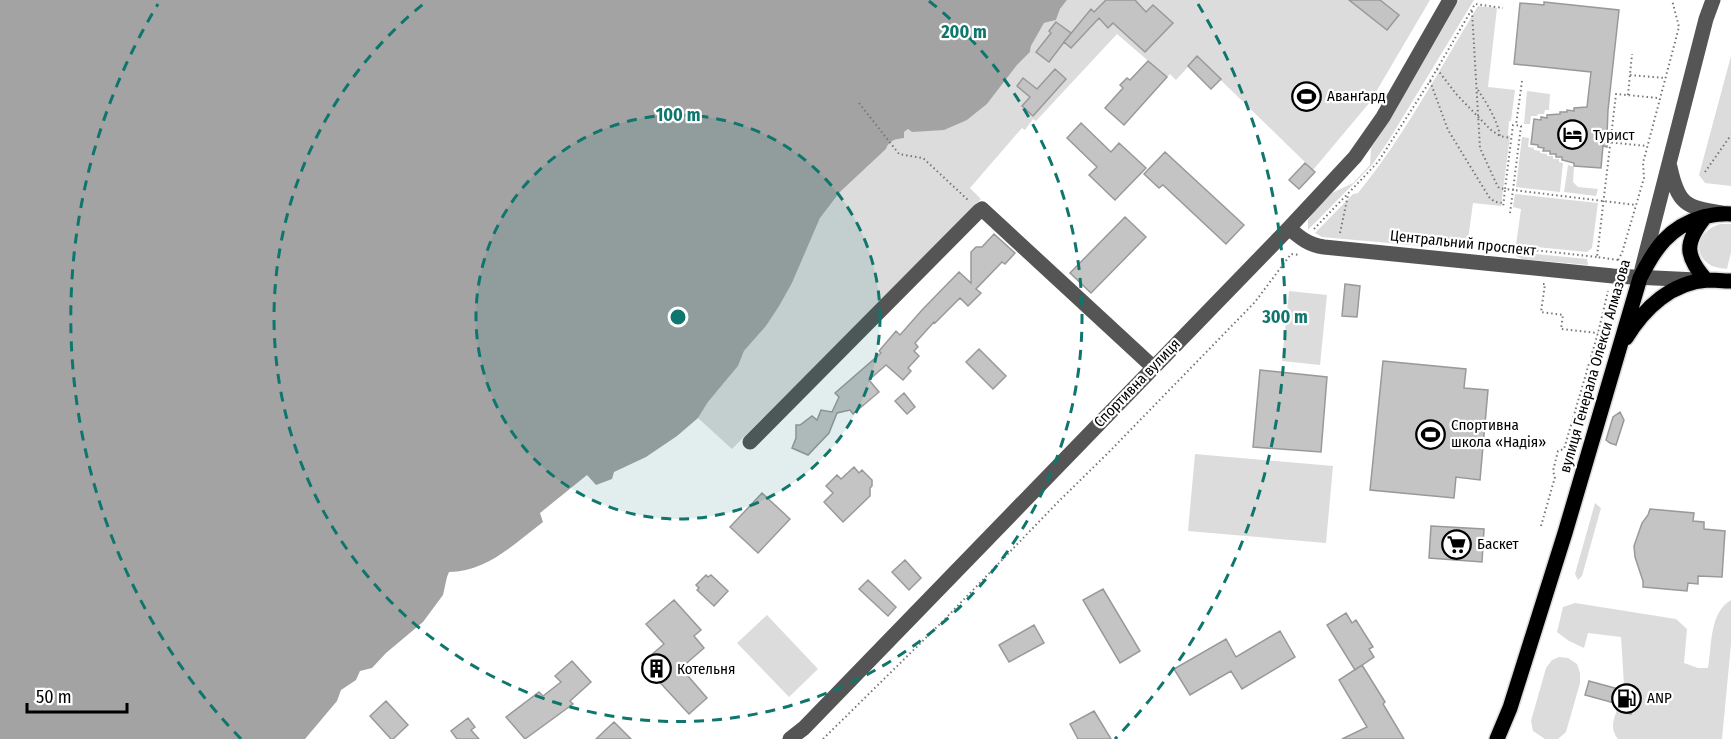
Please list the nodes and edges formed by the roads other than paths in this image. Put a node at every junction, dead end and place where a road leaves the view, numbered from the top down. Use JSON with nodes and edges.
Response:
{"nodes":[{"id":1,"x":1450,"y":0,"type":"edge"},
{"id":2,"x":1713,"y":0,"type":"edge"},
{"id":3,"x":1669,"y":164,"type":"junction"},
{"id":4,"x":1726,"y":214,"type":"edge"},
{"id":5,"x":1705,"y":217,"type":"junction"},
{"id":6,"x":1288,"y":228,"type":"junction"},
{"id":7,"x":1640,"y":278,"type":"junction"},
{"id":8,"x":1706,"y":280,"type":"junction"},
{"id":9,"x":1731,"y":281,"type":"edge"},
{"id":10,"x":1617,"y":353,"type":"junction"},
{"id":11,"x":1153,"y":367,"type":"junction"},
{"id":12,"x":750,"y":442,"type":"dead end"},
{"id":13,"x":790,"y":739,"type":"edge"},
{"id":14,"x":1497,"y":739,"type":"edge"}],
"edges":[{"from":1,"to":6,"type":"street","name":"Спортивна вулиця"},
{"from":2,"to":3,"type":"street","name":"вулиця Генерала Олекси Алмазова"},
{"from":3,"to":4,"type":"street"},
{"from":3,"to":7,"type":"street","name":"вулиця Генерала Олекси Алмазова"},
{"from":4,"to":5,"type":"main road"},
{"from":5,"to":7,"type":"main road"},
{"from":5,"to":8,"type":"main road"},
{"from":6,"to":7,"type":"street","name":"Центральний проспект"},
{"from":6,"to":11,"type":"street","name":"Спортивна вулиця"},
{"from":7,"to":8,"type":"street","name":"Центральний проспект"},
{"from":7,"to":10,"type":"main road","name":"вулиця Генерала Олекси Алмазова"},
{"from":8,"to":9,"type":"main road","name":"Центральний проспект"},
{"from":8,"to":10,"type":"main road"},
{"from":10,"to":14,"type":"main road","name":"вулиця Генерала Олекси Алмазова"},
{"from":11,"to":12,"type":"street"},
{"from":11,"to":13,"type":"street","name":"Спортивна вулиця"}]}
